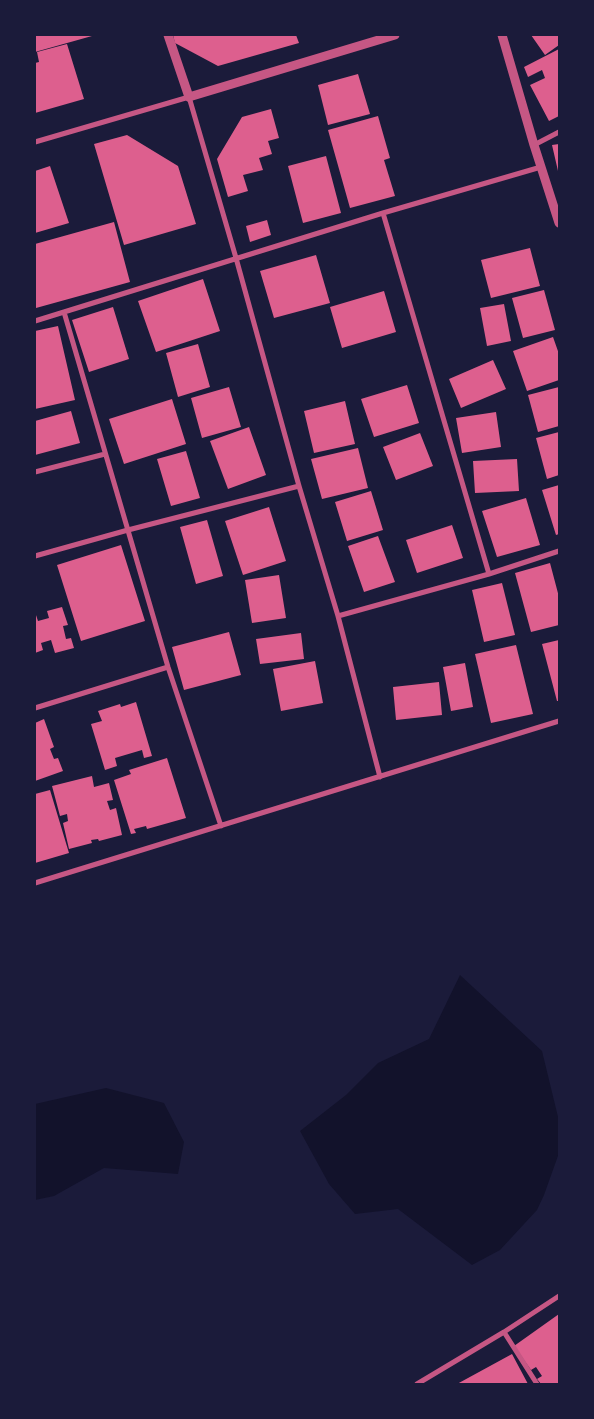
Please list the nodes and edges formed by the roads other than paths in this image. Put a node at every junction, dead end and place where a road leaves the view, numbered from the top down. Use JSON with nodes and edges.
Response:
{"nodes":[{"id":1,"x":168,"y":35,"type":"edge"},
{"id":2,"x":395,"y":35,"type":"edge"},
{"id":3,"x":502,"y":35,"type":"edge"},
{"id":4,"x":189,"y":97,"type":"junction"},
{"id":5,"x":559,"y":132,"type":"edge"},
{"id":6,"x":35,"y":142,"type":"edge"},
{"id":7,"x":534,"y":145,"type":"junction"},
{"id":8,"x":542,"y":166,"type":"junction"},
{"id":9,"x":383,"y":213,"type":"junction"},
{"id":10,"x":558,"y":218,"type":"edge"},
{"id":11,"x":236,"y":258,"type":"junction"},
{"id":12,"x":64,"y":312,"type":"junction"},
{"id":13,"x":35,"y":321,"type":"edge"},
{"id":14,"x":105,"y":454,"type":"junction"},
{"id":15,"x":35,"y":472,"type":"edge"},
{"id":16,"x":299,"y":486,"type":"junction"},
{"id":17,"x":128,"y":530,"type":"junction"},
{"id":18,"x":559,"y":551,"type":"edge"},
{"id":19,"x":35,"y":556,"type":"edge"},
{"id":20,"x":488,"y":574,"type":"junction"},
{"id":21,"x":338,"y":616,"type":"junction"},
{"id":22,"x":168,"y":667,"type":"junction"},
{"id":23,"x":35,"y":708,"type":"edge"},
{"id":24,"x":559,"y":721,"type":"edge"},
{"id":25,"x":380,"y":777,"type":"junction"},
{"id":26,"x":221,"y":826,"type":"junction"},
{"id":27,"x":35,"y":883,"type":"edge"},
{"id":28,"x":559,"y":1296,"type":"edge"},
{"id":29,"x":504,"y":1332,"type":"junction"},
{"id":30,"x":417,"y":1384,"type":"edge"},
{"id":31,"x":536,"y":1384,"type":"edge"}],
"edges":[{"from":1,"to":4,"type":"street"},
{"from":2,"to":4,"type":"street"},
{"from":3,"to":7,"type":"street"},
{"from":4,"to":6,"type":"street"},
{"from":4,"to":11,"type":"street"},
{"from":5,"to":7,"type":"street"},
{"from":7,"to":8,"type":"street"},
{"from":8,"to":9,"type":"street"},
{"from":8,"to":10,"type":"street"},
{"from":9,"to":11,"type":"street"},
{"from":9,"to":20,"type":"street"},
{"from":11,"to":12,"type":"street"},
{"from":11,"to":16,"type":"street"},
{"from":12,"to":13,"type":"street"},
{"from":12,"to":14,"type":"street"},
{"from":14,"to":15,"type":"street"},
{"from":14,"to":17,"type":"street"},
{"from":16,"to":17,"type":"street"},
{"from":16,"to":21,"type":"street"},
{"from":17,"to":19,"type":"street"},
{"from":17,"to":22,"type":"street"},
{"from":18,"to":20,"type":"street"},
{"from":20,"to":21,"type":"street"},
{"from":21,"to":25,"type":"street"},
{"from":22,"to":23,"type":"street"},
{"from":22,"to":26,"type":"street"},
{"from":24,"to":25,"type":"street"},
{"from":25,"to":26,"type":"street"},
{"from":26,"to":27,"type":"street"},
{"from":28,"to":29,"type":"street"},
{"from":29,"to":30,"type":"street"},
{"from":29,"to":31,"type":"street"}]}
